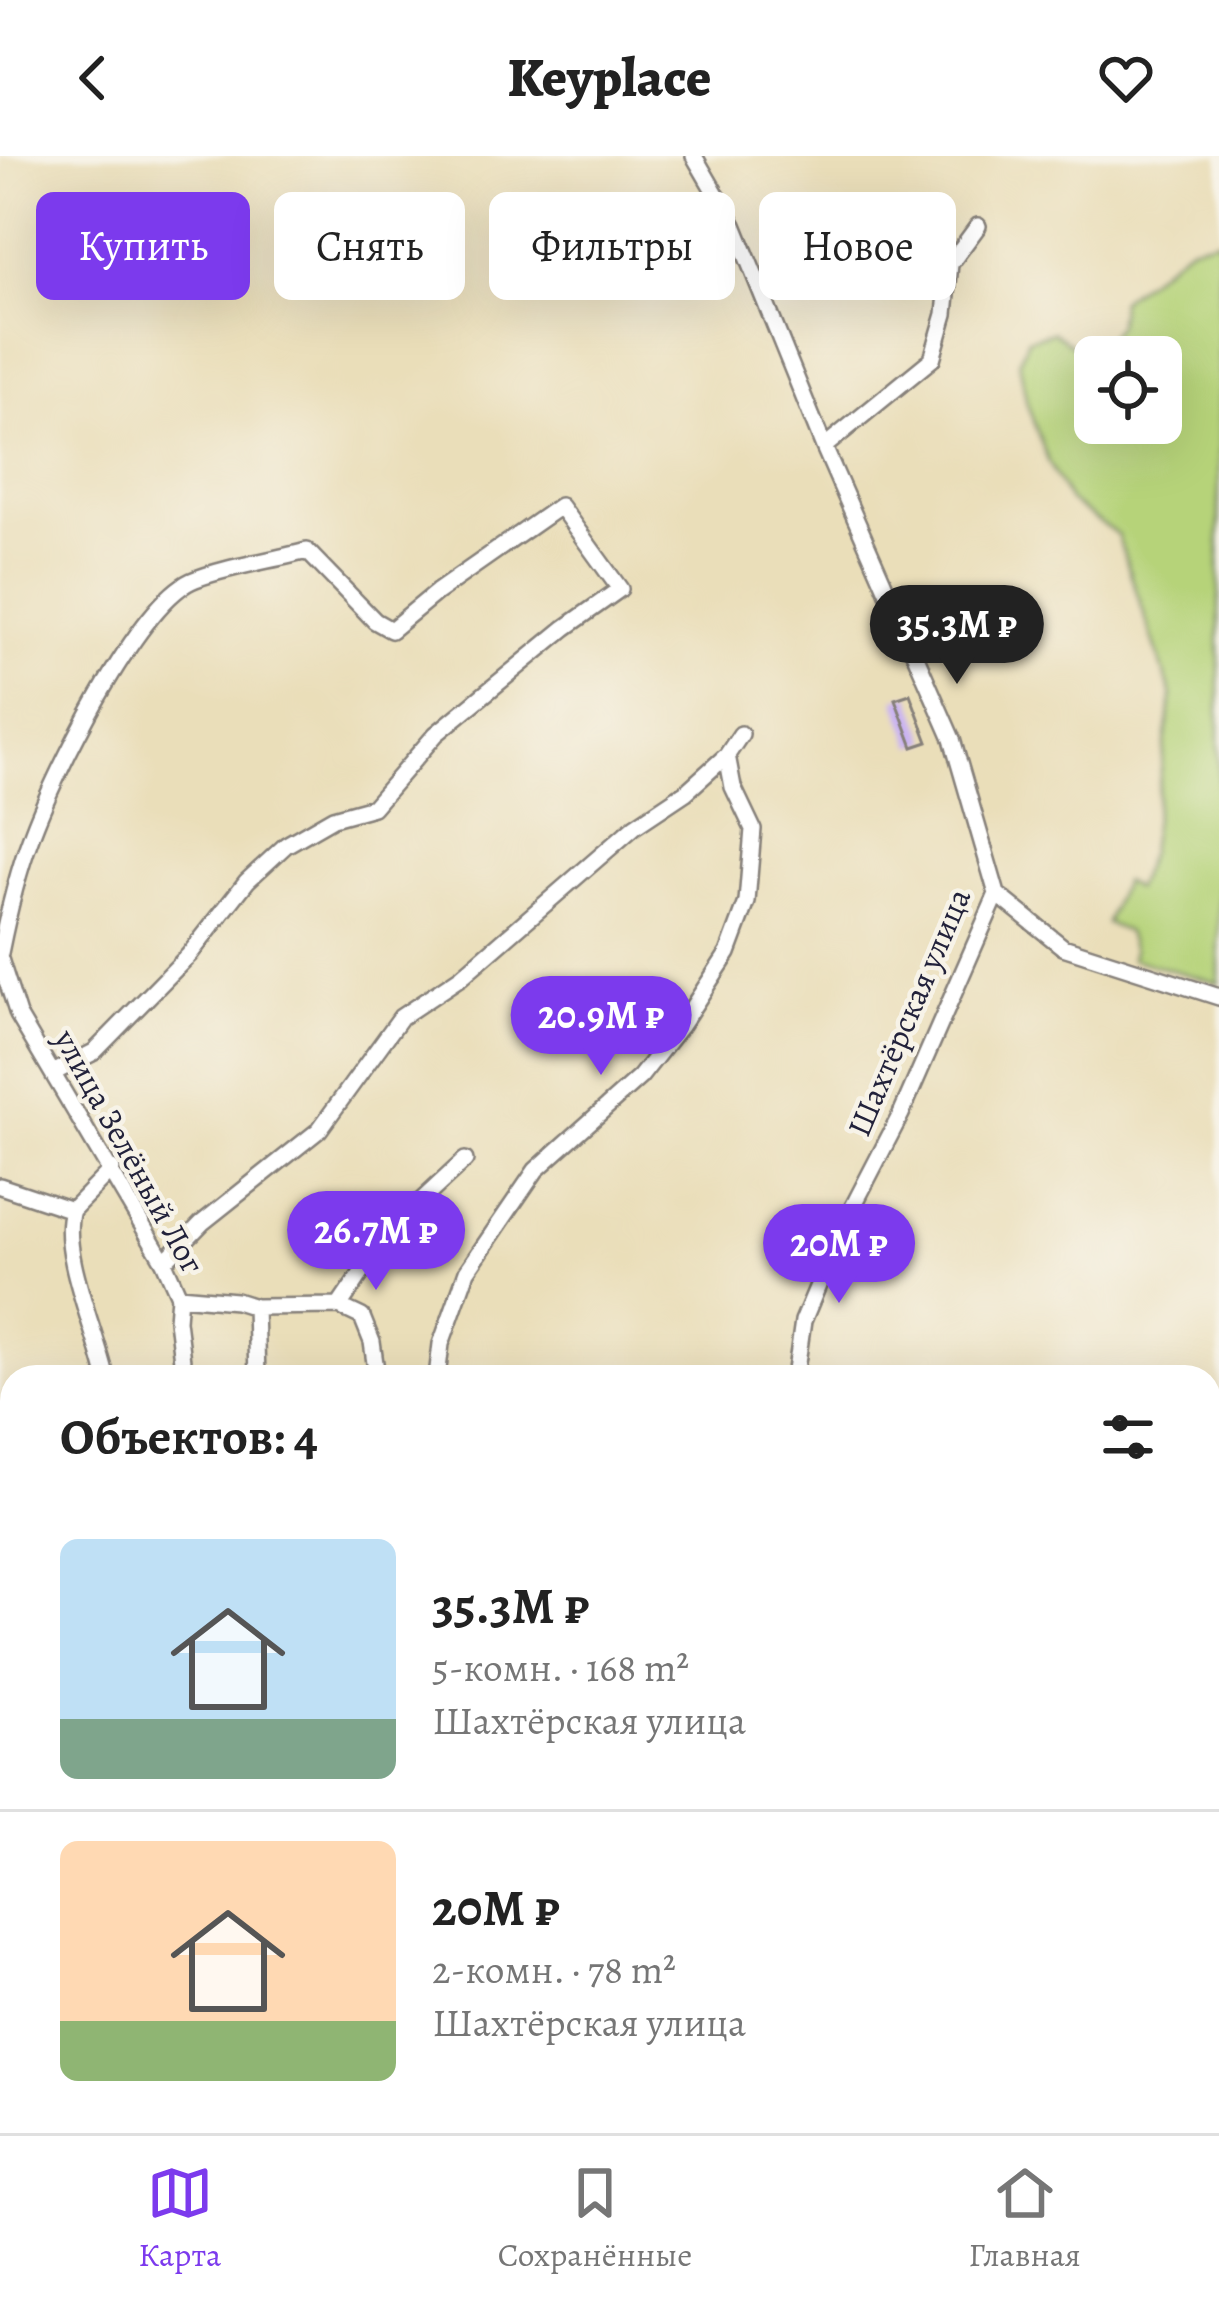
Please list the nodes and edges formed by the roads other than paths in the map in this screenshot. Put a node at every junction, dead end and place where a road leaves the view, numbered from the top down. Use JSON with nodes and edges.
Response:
{"nodes":[{"id":1,"x":694,"y":156,"type":"edge"},
{"id":2,"x":978,"y":226,"type":"dead end"},
{"id":3,"x":824,"y":447,"type":"junction"},
{"id":4,"x":741,"y":734,"type":"dead end"},
{"id":5,"x":727,"y":755,"type":"junction"},
{"id":6,"x":997,"y":894,"type":"junction"},
{"id":7,"x":0,"y":956,"type":"edge"},
{"id":8,"x":1219,"y":997,"type":"edge"},
{"id":9,"x":53,"y":1073,"type":"junction"},
{"id":10,"x":465,"y":1160,"type":"dead end"},
{"id":11,"x":112,"y":1168,"type":"junction"},
{"id":12,"x":0,"y":1186,"type":"edge"},
{"id":13,"x":72,"y":1210,"type":"junction"},
{"id":14,"x":164,"y":1262,"type":"junction"},
{"id":15,"x":178,"y":1296,"type":"junction"},
{"id":16,"x":339,"y":1306,"type":"junction"},
{"id":17,"x":255,"y":1307,"type":"junction"},
{"id":18,"x":103,"y":1365,"type":"edge"},
{"id":19,"x":183,"y":1365,"type":"edge"},
{"id":20,"x":257,"y":1365,"type":"edge"},
{"id":21,"x":375,"y":1365,"type":"edge"},
{"id":22,"x":438,"y":1365,"type":"edge"},
{"id":23,"x":797,"y":1365,"type":"edge"}],
"edges":[{"from":1,"to":3,"type":"street","name":"Шахтёрская улица"},
{"from":2,"to":3,"type":"street"},
{"from":3,"to":6,"type":"street","name":"Шахтёрская улица"},
{"from":4,"to":5,"type":"street"},
{"from":5,"to":14,"type":"street"},
{"from":5,"to":22,"type":"street"},
{"from":6,"to":8,"type":"street"},
{"from":6,"to":23,"type":"street","name":"Шахтёрская улица"},
{"from":7,"to":9,"type":"street","name":"улица Зелёный Лог"},
{"from":7,"to":9,"type":"street"},
{"from":9,"to":11,"type":"street","name":"улица Зелёный Лог"},
{"from":10,"to":16,"type":"street"},
{"from":11,"to":13,"type":"street"},
{"from":11,"to":14,"type":"street","name":"улица Зелёный Лог"},
{"from":12,"to":13,"type":"street"},
{"from":13,"to":18,"type":"street"},
{"from":14,"to":15,"type":"street","name":"улица Зелёный Лог"},
{"from":15,"to":17,"type":"street"},
{"from":15,"to":19,"type":"street","name":"улица Зелёный Лог"},
{"from":16,"to":17,"type":"street"},
{"from":16,"to":21,"type":"street"},
{"from":17,"to":20,"type":"street"}]}
